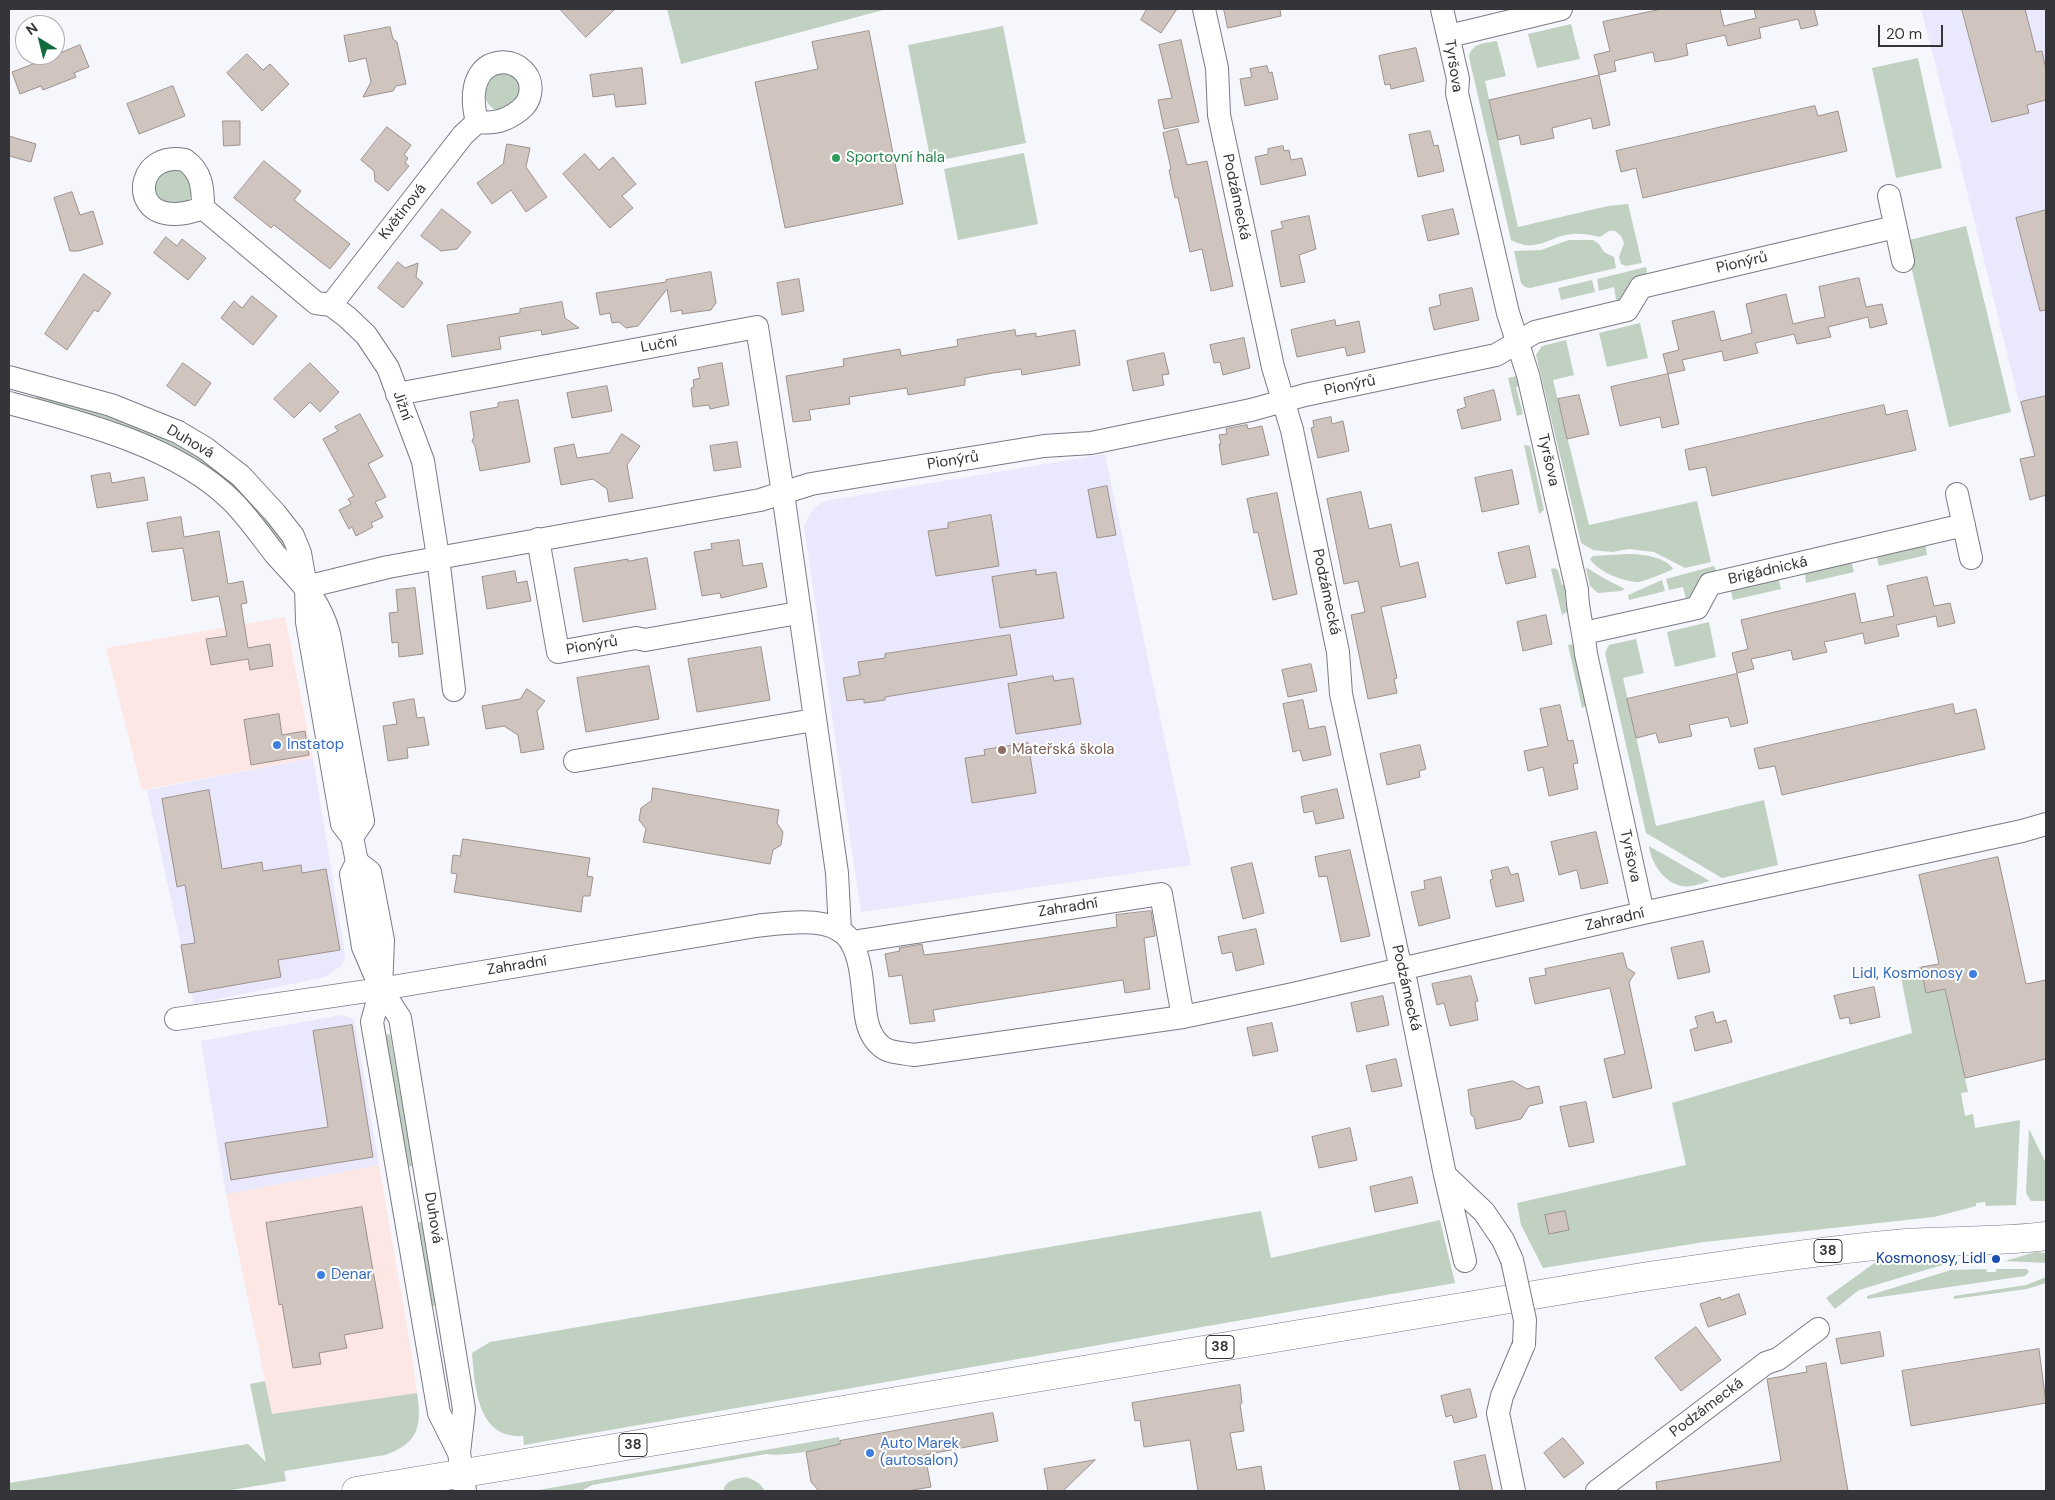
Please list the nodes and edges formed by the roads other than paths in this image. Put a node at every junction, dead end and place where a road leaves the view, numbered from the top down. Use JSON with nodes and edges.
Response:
{"nodes":[{"id":1,"x":1204,"y":9,"type":"edge"},
{"id":2,"x":1442,"y":9,"type":"edge"},
{"id":3,"x":1561,"y":9,"type":"edge"},
{"id":4,"x":1449,"y":36,"type":"junction"},
{"id":5,"x":477,"y":122,"type":"dead end"},
{"id":6,"x":1889,"y":196,"type":"dead end"},
{"id":7,"x":204,"y":208,"type":"dead end"},
{"id":8,"x":1895,"y":227,"type":"junction"},
{"id":9,"x":1903,"y":261,"type":"dead end"},
{"id":10,"x":331,"y":305,"type":"junction"},
{"id":11,"x":1517,"y":343,"type":"junction"},
{"id":12,"x":9,"y":380,"type":"edge"},
{"id":13,"x":397,"y":394,"type":"junction"},
{"id":14,"x":1283,"y":400,"type":"junction"},
{"id":15,"x":9,"y":404,"type":"edge"},
{"id":16,"x":783,"y":493,"type":"junction"},
{"id":17,"x":1957,"y":494,"type":"dead end"},
{"id":18,"x":1964,"y":525,"type":"junction"},
{"id":19,"x":538,"y":539,"type":"junction"},
{"id":20,"x":438,"y":557,"type":"junction"},
{"id":21,"x":1971,"y":558,"type":"dead end"},
{"id":22,"x":306,"y":587,"type":"junction"},
{"id":23,"x":798,"y":613,"type":"junction"},
{"id":24,"x":1584,"y":633,"type":"junction"},
{"id":25,"x":454,"y":690,"type":"dead end"},
{"id":26,"x":814,"y":720,"type":"junction"},
{"id":27,"x":575,"y":761,"type":"dead end"},
{"id":28,"x":2046,"y":824,"type":"edge"},
{"id":29,"x":1643,"y":913,"type":"junction"},
{"id":30,"x":846,"y":936,"type":"junction"},
{"id":31,"x":1402,"y":968,"type":"junction"},
{"id":32,"x":381,"y":989,"type":"junction"},
{"id":33,"x":1183,"y":1017,"type":"junction"},
{"id":34,"x":176,"y":1019,"type":"dead end"},
{"id":35,"x":1445,"y":1175,"type":"junction"},
{"id":36,"x":2038,"y":1239,"type":"edge"},
{"id":37,"x":1465,"y":1261,"type":"dead end"},
{"id":38,"x":1818,"y":1329,"type":"dead end"},
{"id":39,"x":462,"y":1473,"type":"edge"},
{"id":40,"x":356,"y":1491,"type":"edge"},
{"id":41,"x":1514,"y":1491,"type":"edge"},
{"id":42,"x":1597,"y":1491,"type":"edge"}],
"edges":[{"from":1,"to":14,"type":"street","name":"Podzámecká"},
{"from":2,"to":4,"type":"street","name":"Tyršova"},
{"from":3,"to":4,"type":"street"},
{"from":4,"to":11,"type":"street","name":"Tyršova"},
{"from":5,"to":10,"type":"street","name":"Květinová"},
{"from":6,"to":8,"type":"street"},
{"from":7,"to":10,"type":"street","name":"Jižní"},
{"from":8,"to":9,"type":"street"},
{"from":8,"to":11,"type":"street","name":"Pionýrů"},
{"from":10,"to":13,"type":"street","name":"Jižní"},
{"from":11,"to":14,"type":"street","name":"Pionýrů"},
{"from":11,"to":24,"type":"street","name":"Tyršova"},
{"from":12,"to":22,"type":"street","name":"Duhová"},
{"from":13,"to":16,"type":"street","name":"Luční"},
{"from":13,"to":20,"type":"street","name":"Jižní"},
{"from":14,"to":16,"type":"street","name":"Pionýrů"},
{"from":14,"to":31,"type":"street","name":"Podzámecká"},
{"from":15,"to":22,"type":"street","name":"Duhová"},
{"from":16,"to":19,"type":"street","name":"Pionýrů"},
{"from":16,"to":23,"type":"street"},
{"from":17,"to":18,"type":"street"},
{"from":18,"to":21,"type":"street"},
{"from":18,"to":24,"type":"street","name":"Brigádnická"},
{"from":19,"to":20,"type":"street","name":"Pionýrů"},
{"from":19,"to":23,"type":"street","name":"Pionýrů"},
{"from":20,"to":22,"type":"street","name":"Pionýrů"},
{"from":20,"to":25,"type":"street","name":"Jižní"},
{"from":22,"to":32,"type":"street","name":"Duhová"},
{"from":23,"to":26,"type":"street"},
{"from":24,"to":29,"type":"street","name":"Tyršova"},
{"from":26,"to":27,"type":"street"},
{"from":26,"to":30,"type":"street"},
{"from":28,"to":29,"type":"street","name":"Zahradní"},
{"from":29,"to":31,"type":"street","name":"Zahradní"},
{"from":30,"to":32,"type":"street","name":"Zahradní"},
{"from":30,"to":33,"type":"street","name":"Zahradní"},
{"from":30,"to":33,"type":"street","name":"Zahradní"},
{"from":31,"to":33,"type":"street","name":"Zahradní"},
{"from":31,"to":35,"type":"street","name":"Podzámecká"},
{"from":32,"to":34,"type":"street","name":"Zahradní"},
{"from":32,"to":39,"type":"street","name":"Duhová"},
{"from":35,"to":37,"type":"street","name":"Podzámecká"},
{"from":35,"to":41,"type":"street","bridge":true},
{"from":36,"to":39,"type":"main road","number":"38"},
{"from":38,"to":42,"type":"street","name":"Podzámecká"},
{"from":39,"to":40,"type":"main road","number":"38"}]}
